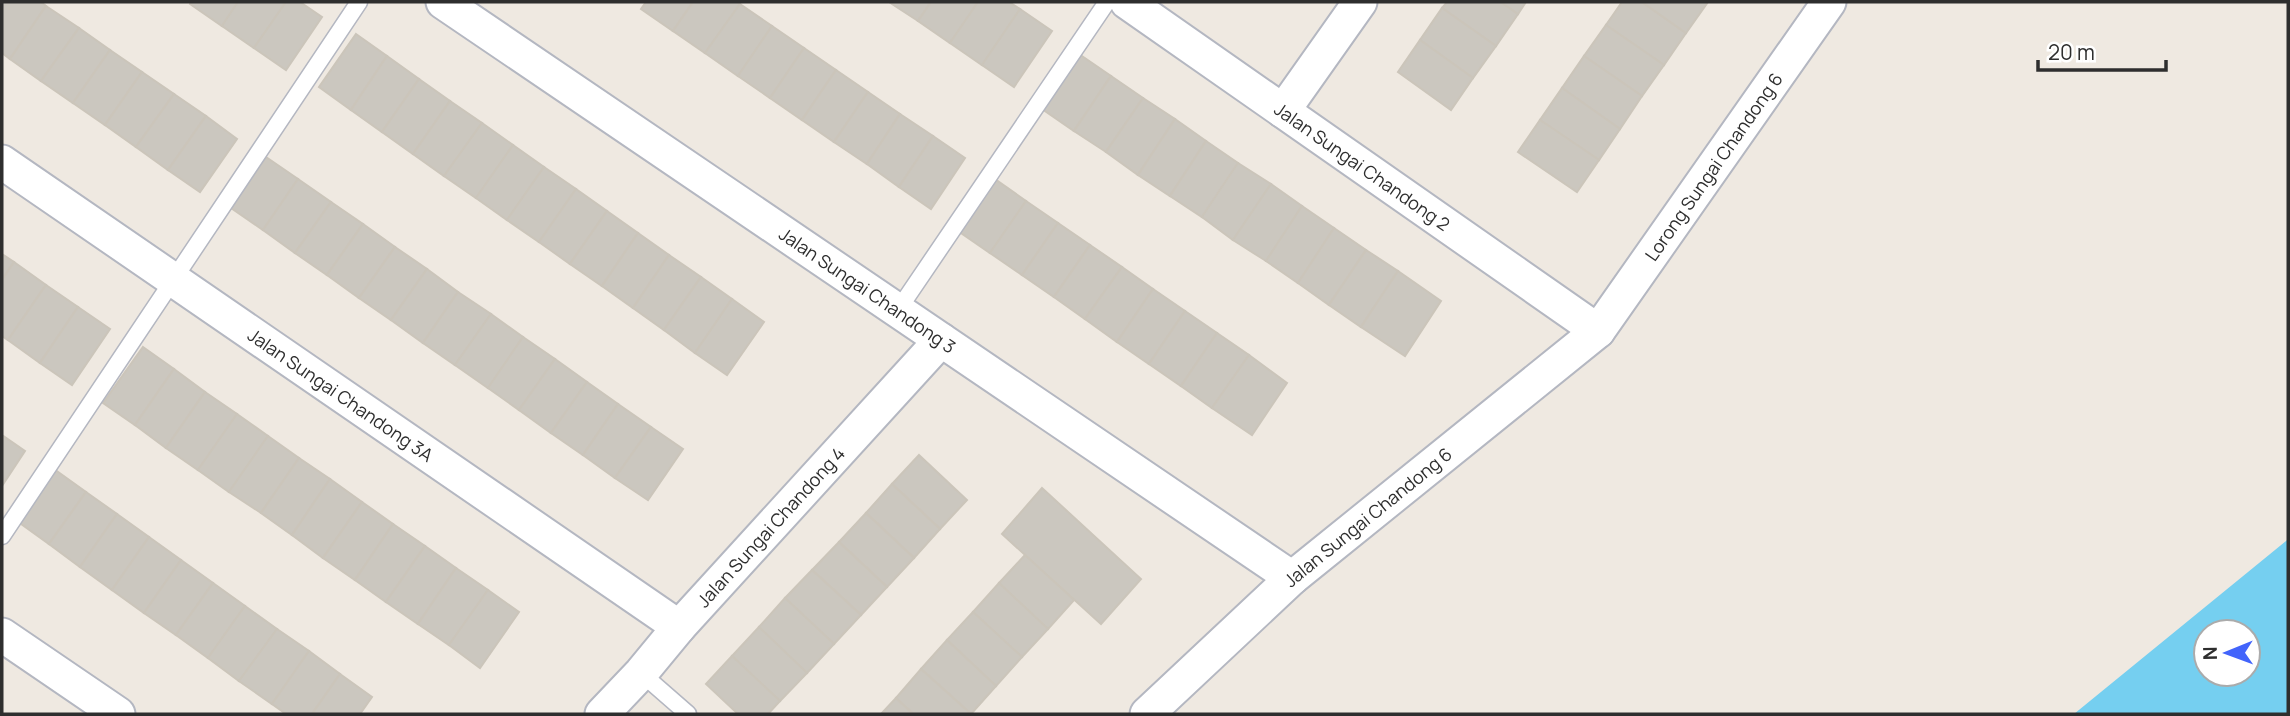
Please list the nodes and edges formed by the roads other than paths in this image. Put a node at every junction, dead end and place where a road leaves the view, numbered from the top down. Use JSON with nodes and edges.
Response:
{"nodes":[{"id":1,"x":359,"y":2,"type":"edge"},
{"id":2,"x":443,"y":2,"type":"edge"},
{"id":3,"x":1107,"y":2,"type":"edge"},
{"id":4,"x":1127,"y":2,"type":"edge"},
{"id":5,"x":1360,"y":2,"type":"edge"},
{"id":6,"x":1829,"y":2,"type":"edge"},
{"id":7,"x":1283,"y":111,"type":"junction"},
{"id":8,"x":2,"y":162,"type":"edge"},
{"id":9,"x":173,"y":279,"type":"junction"},
{"id":10,"x":898,"y":310,"type":"junction"},
{"id":11,"x":1598,"y":331,"type":"junction"},
{"id":12,"x":941,"y":340,"type":"junction"},
{"id":13,"x":2,"y":536,"type":"edge"},
{"id":14,"x":1292,"y":578,"type":"junction"},
{"id":15,"x":679,"y":626,"type":"junction"},
{"id":16,"x":2,"y":635,"type":"edge"},
{"id":17,"x":641,"y":673,"type":"junction"},
{"id":18,"x":118,"y":714,"type":"edge"},
{"id":19,"x":602,"y":714,"type":"edge"},
{"id":20,"x":688,"y":714,"type":"edge"},
{"id":21,"x":1147,"y":714,"type":"edge"}],
"edges":[{"from":1,"to":9,"type":"lane"},
{"from":2,"to":10,"type":"street","name":"Jalan Sungai Chandong 3"},
{"from":3,"to":10,"type":"lane"},
{"from":4,"to":7,"type":"street","name":"Jalan Sungai Chandong 2"},
{"from":5,"to":7,"type":"street"},
{"from":6,"to":11,"type":"street","name":"Lorong Sungai Chandong 6"},
{"from":7,"to":11,"type":"street","name":"Jalan Sungai Chandong 2"},
{"from":8,"to":9,"type":"street","name":"Jalan Sungai Chandong 3A"},
{"from":9,"to":13,"type":"lane"},
{"from":9,"to":15,"type":"street","name":"Jalan Sungai Chandong 3A"},
{"from":10,"to":12,"type":"street","name":"Jalan Sungai Chandong 3"},
{"from":11,"to":14,"type":"street","name":"Jalan Sungai Chandong 6"},
{"from":12,"to":14,"type":"street","name":"Jalan Sungai Chandong 3"},
{"from":12,"to":15,"type":"street","name":"Jalan Sungai Chandong 4"},
{"from":14,"to":21,"type":"street","name":"Jalan Sungai Chandong 6"},
{"from":15,"to":17,"type":"street","name":"Jalan Sungai Chandong 4"},
{"from":16,"to":18,"type":"street"},
{"from":17,"to":19,"type":"street","name":"Jalan Sungai Chandong 4"},
{"from":17,"to":20,"type":"lane"}]}
